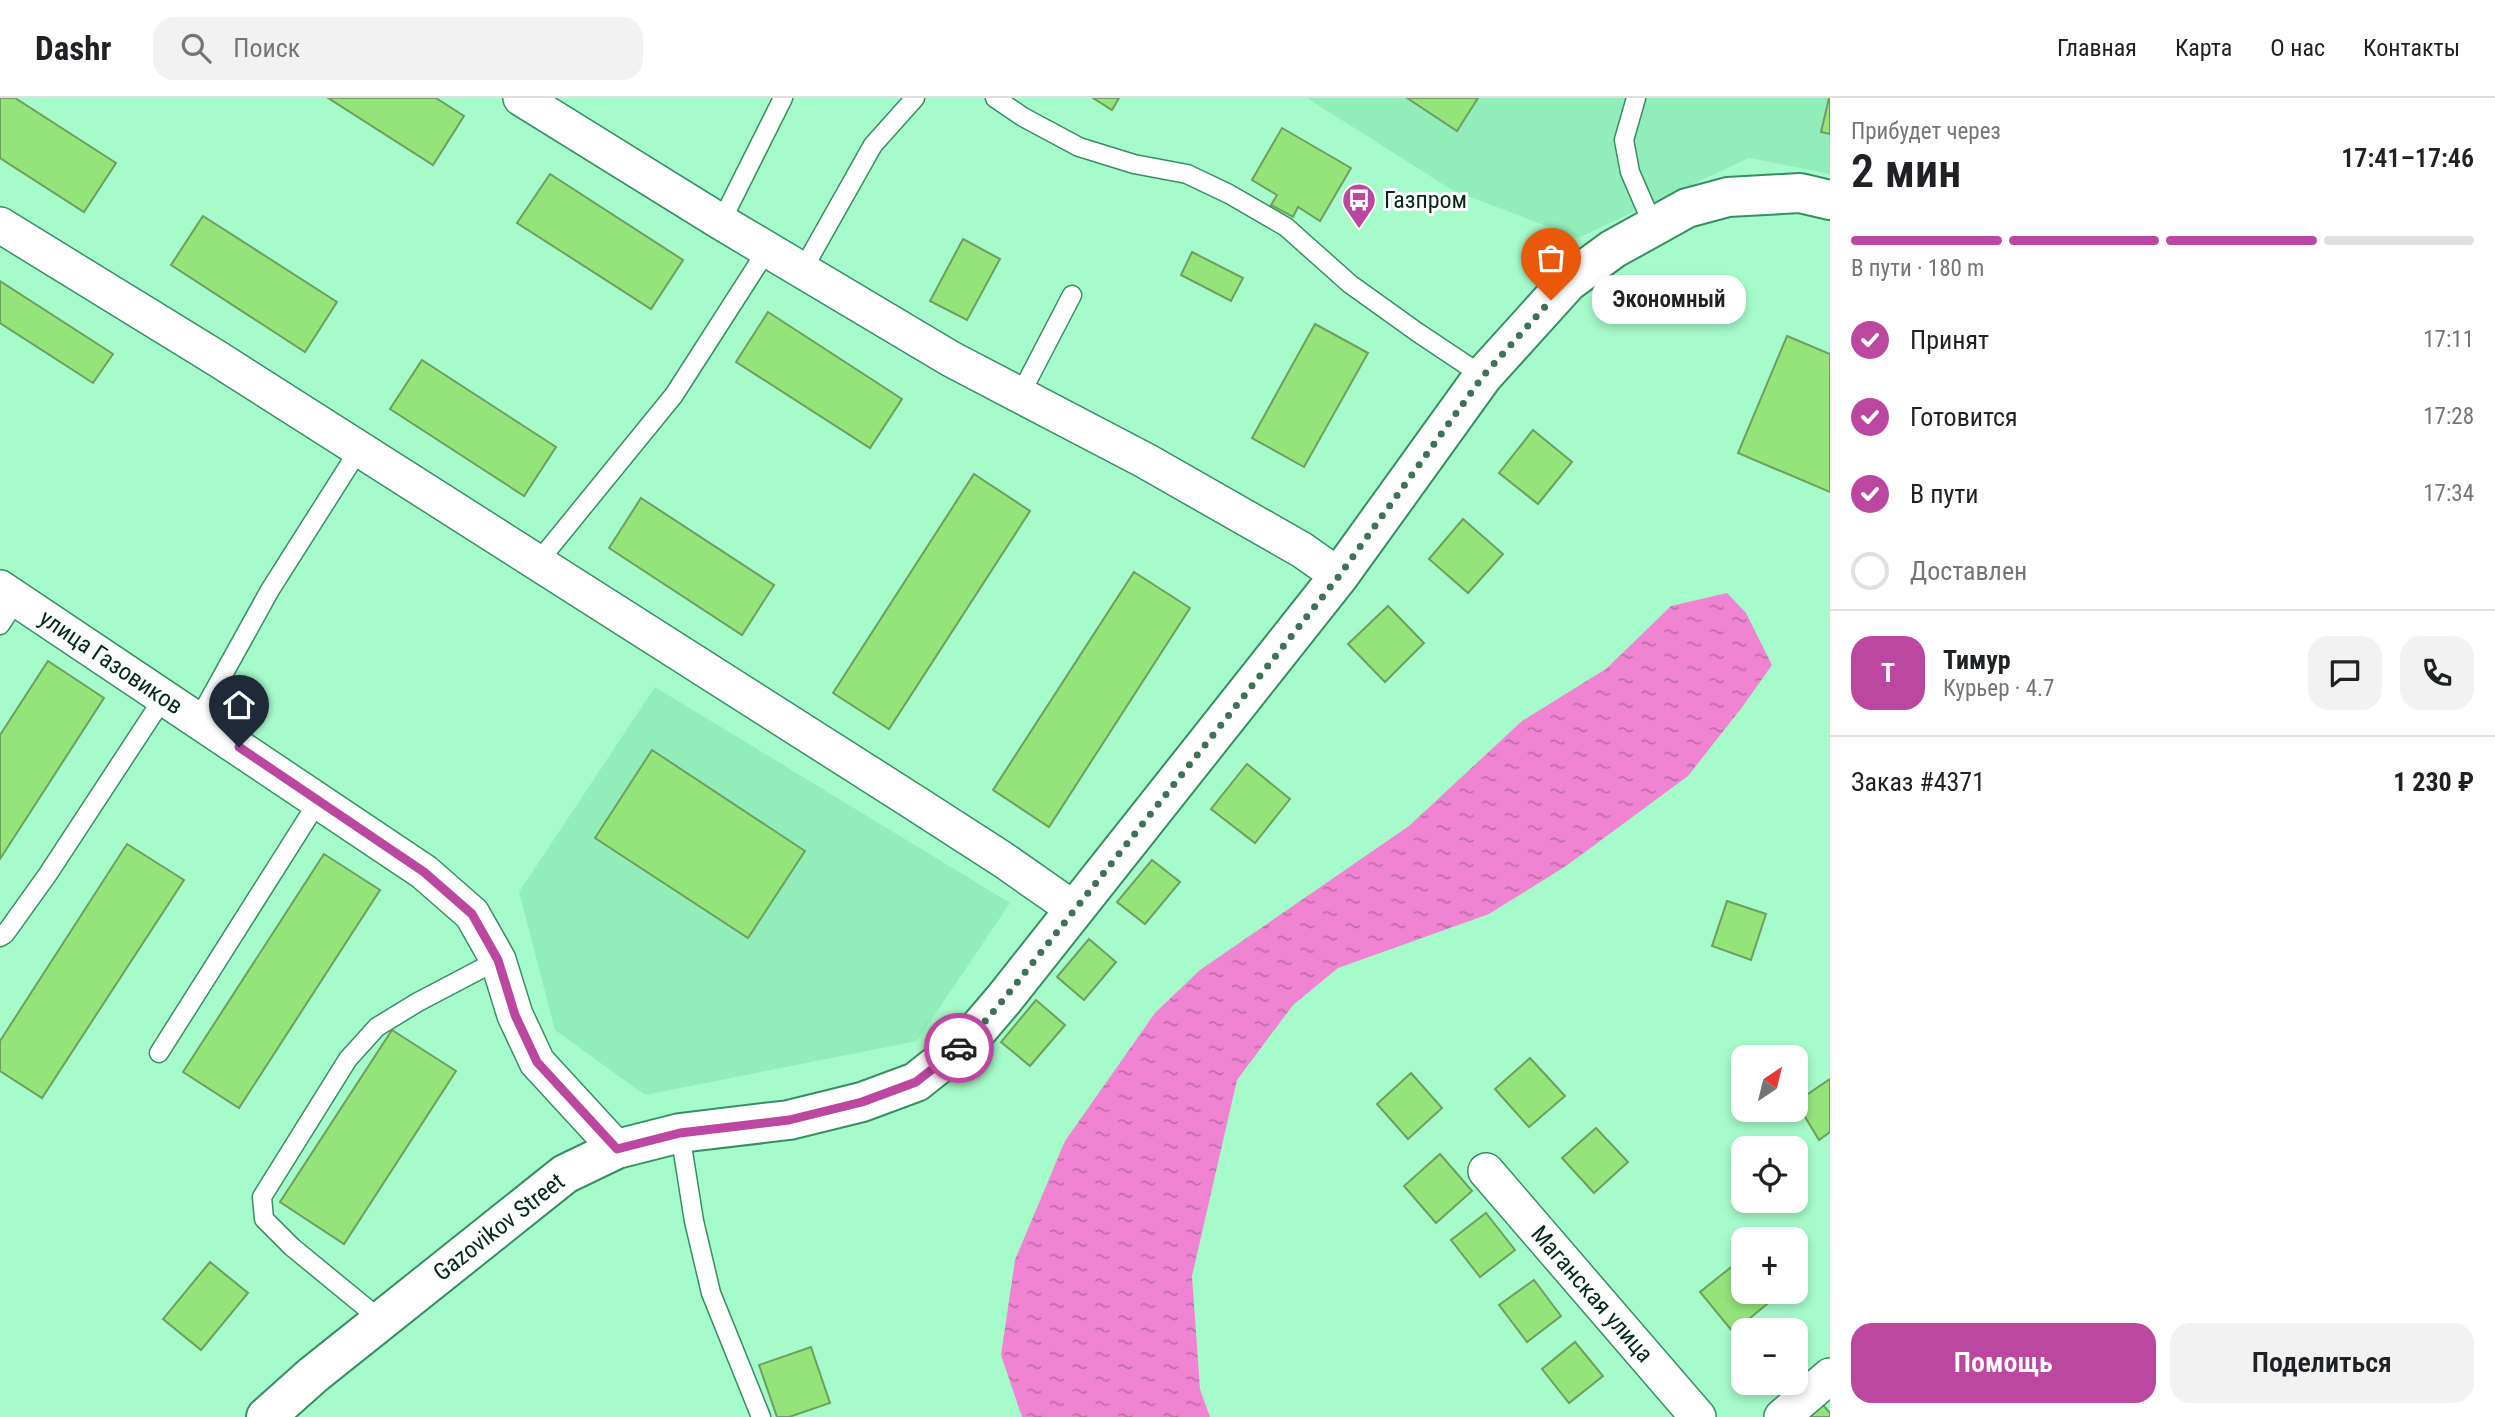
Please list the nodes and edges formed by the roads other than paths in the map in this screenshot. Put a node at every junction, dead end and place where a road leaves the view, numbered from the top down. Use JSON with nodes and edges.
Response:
{"nodes":[{"id":1,"x":521,"y":98,"type":"edge"},
{"id":2,"x":783,"y":98,"type":"edge"},
{"id":3,"x":915,"y":98,"type":"edge"},
{"id":4,"x":995,"y":98,"type":"edge"},
{"id":5,"x":1636,"y":98,"type":"edge"},
{"id":6,"x":1830,"y":200,"type":"edge"},
{"id":7,"x":721,"y":222,"type":"junction"},
{"id":8,"x":0,"y":225,"type":"edge"},
{"id":9,"x":1653,"y":225,"type":"junction"},
{"id":10,"x":767,"y":250,"type":"junction"},
{"id":11,"x":802,"y":271,"type":"junction"},
{"id":12,"x":1072,"y":295,"type":"dead end"},
{"id":13,"x":1483,"y":376,"type":"junction"},
{"id":14,"x":1020,"y":395,"type":"junction"},
{"id":15,"x":359,"y":448,"type":"junction"},
{"id":16,"x":538,"y":562,"type":"junction"},
{"id":17,"x":1339,"y":576,"type":"junction"},
{"id":18,"x":6,"y":604,"type":"edge"},
{"id":19,"x":164,"y":697,"type":"junction"},
{"id":20,"x":198,"y":720,"type":"junction"},
{"id":21,"x":319,"y":800,"type":"junction"},
{"id":22,"x":1074,"y":910,"type":"junction"},
{"id":23,"x":0,"y":937,"type":"edge"},
{"id":24,"x":498,"y":960,"type":"junction"},
{"id":25,"x":159,"y":1053,"type":"dead end"},
{"id":26,"x":680,"y":1133,"type":"junction"},
{"id":27,"x":617,"y":1149,"type":"junction"},
{"id":28,"x":1486,"y":1171,"type":"dead end"},
{"id":29,"x":381,"y":1320,"type":"junction"},
{"id":30,"x":1830,"y":1376,"type":"edge"},
{"id":31,"x":267,"y":1417,"type":"edge"},
{"id":32,"x":761,"y":1417,"type":"edge"},
{"id":33,"x":1698,"y":1417,"type":"edge"},
{"id":34,"x":1782,"y":1417,"type":"edge"}],
"edges":[{"from":1,"to":7,"type":"street"},
{"from":2,"to":7,"type":"lane"},
{"from":3,"to":11,"type":"lane"},
{"from":4,"to":13,"type":"lane"},
{"from":5,"to":9,"type":"lane"},
{"from":6,"to":9,"type":"street","name":"Gazovikov Street"},
{"from":7,"to":10,"type":"street"},
{"from":8,"to":15,"type":"street"},
{"from":9,"to":13,"type":"street","name":"Gazovikov Street"},
{"from":10,"to":11,"type":"street"},
{"from":10,"to":16,"type":"lane"},
{"from":11,"to":14,"type":"street"},
{"from":12,"to":14,"type":"lane"},
{"from":13,"to":17,"type":"street","name":"Gazovikov Street"},
{"from":14,"to":17,"type":"street"},
{"from":15,"to":16,"type":"street"},
{"from":15,"to":20,"type":"lane"},
{"from":16,"to":22,"type":"street"},
{"from":17,"to":22,"type":"street","name":"Gazovikov Street"},
{"from":18,"to":19,"type":"street","name":"улица Газовиков"},
{"from":19,"to":20,"type":"street","name":"улица Газовиков"},
{"from":19,"to":23,"type":"lane"},
{"from":20,"to":21,"type":"street","name":"улица Газовиков"},
{"from":21,"to":24,"type":"street","name":"улица Газовиков"},
{"from":21,"to":25,"type":"lane"},
{"from":22,"to":26,"type":"street","name":"Gazovikov Street"},
{"from":24,"to":27,"type":"street","name":"улица Газовиков"},
{"from":24,"to":29,"type":"lane"},
{"from":26,"to":27,"type":"street","name":"Gazovikov Street"},
{"from":26,"to":32,"type":"lane"},
{"from":27,"to":29,"type":"street","name":"Gazovikov Street"},
{"from":28,"to":33,"type":"street","name":"Маганская улица"},
{"from":29,"to":31,"type":"street","name":"Gazovikov Street"},
{"from":30,"to":34,"type":"street"}]}
